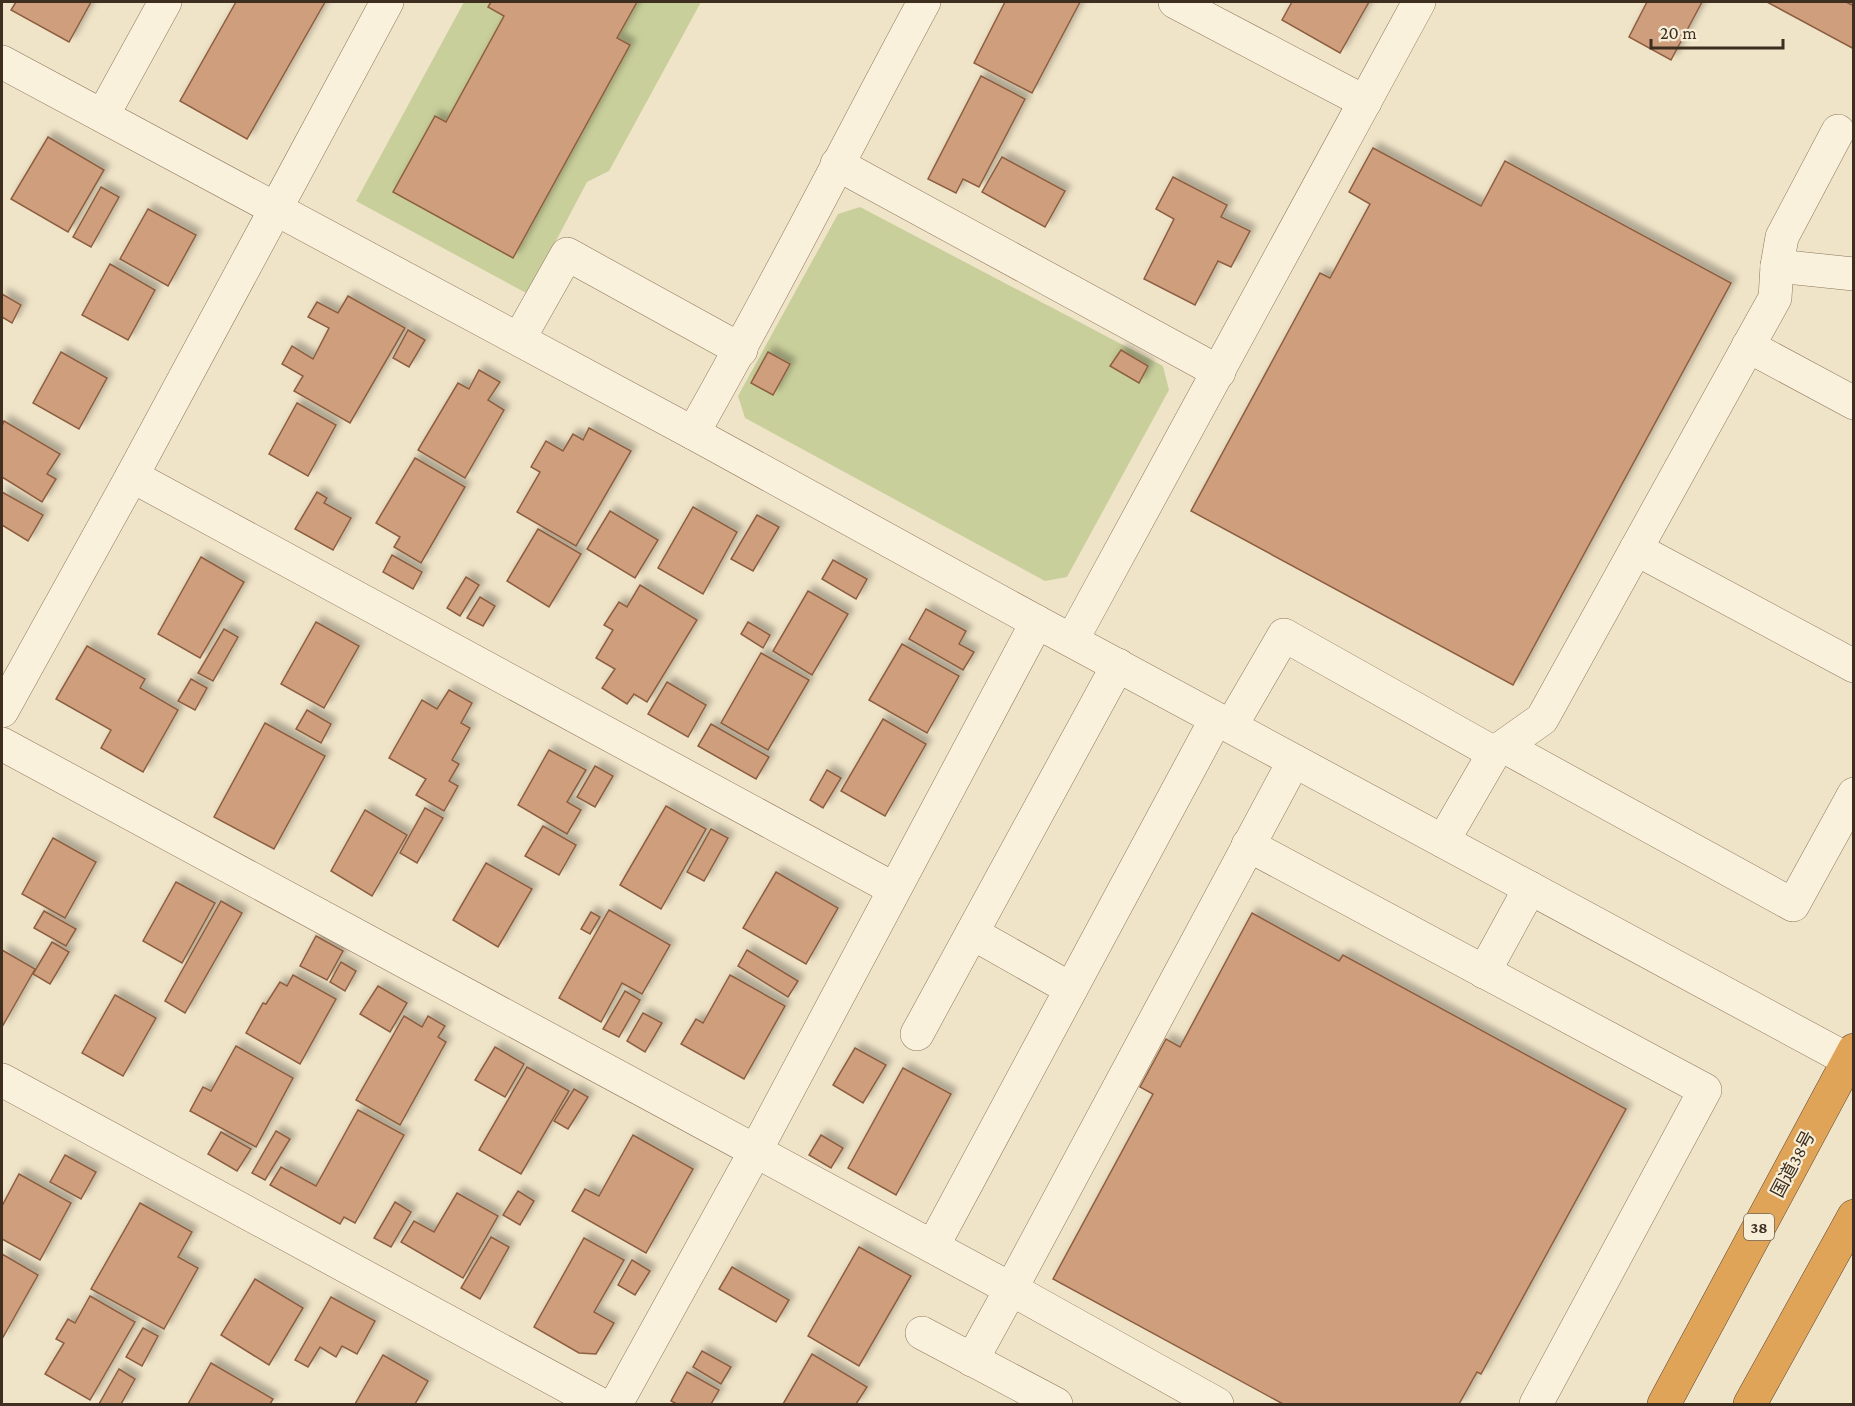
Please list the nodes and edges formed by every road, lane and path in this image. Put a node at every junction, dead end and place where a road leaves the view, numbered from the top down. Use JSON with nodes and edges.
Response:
{"nodes":[{"id":1,"x":165,"y":2,"type":"edge"},
{"id":2,"x":387,"y":2,"type":"edge"},
{"id":3,"x":924,"y":2,"type":"edge"},
{"id":4,"x":1175,"y":2,"type":"edge"},
{"id":5,"x":1419,"y":2,"type":"edge"},
{"id":6,"x":4,"y":68,"type":"edge"},
{"id":7,"x":1365,"y":102,"type":"junction"},
{"id":8,"x":103,"y":115,"type":"junction"},
{"id":9,"x":1838,"y":130,"type":"dead end"},
{"id":10,"x":837,"y":164,"type":"junction"},
{"id":11,"x":274,"y":209,"type":"junction"},
{"id":12,"x":1777,"y":266,"type":"junction"},
{"id":13,"x":1854,"y":274,"type":"edge"},
{"id":14,"x":519,"y":339,"type":"junction"},
{"id":15,"x":1748,"y":346,"type":"junction"},
{"id":16,"x":741,"y":350,"type":"junction"},
{"id":17,"x":1219,"y":372,"type":"junction"},
{"id":18,"x":1854,"y":404,"type":"edge"},
{"id":19,"x":693,"y":433,"type":"junction"},
{"id":20,"x":132,"y":476,"type":"junction"},
{"id":21,"x":1636,"y":549,"type":"junction"},
{"id":22,"x":1037,"y":622,"type":"junction"},
{"id":23,"x":1072,"y":640,"type":"junction"},
{"id":24,"x":1118,"y":665,"type":"junction"},
{"id":25,"x":1854,"y":666,"type":"edge"},
{"id":26,"x":2,"y":711,"type":"edge"},
{"id":27,"x":1224,"y":722,"type":"junction"},
{"id":28,"x":2,"y":744,"type":"edge"},
{"id":29,"x":1500,"y":750,"type":"junction"},
{"id":30,"x":1294,"y":760,"type":"junction"},
{"id":31,"x":1854,"y":794,"type":"edge"},
{"id":32,"x":1443,"y":841,"type":"junction"},
{"id":33,"x":1248,"y":845,"type":"junction"},
{"id":34,"x":1530,"y":888,"type":"junction"},
{"id":35,"x":894,"y":889,"type":"junction"},
{"id":36,"x":972,"y":933,"type":"junction"},
{"id":37,"x":1484,"y":972,"type":"junction"},
{"id":38,"x":1071,"y":989,"type":"junction"},
{"id":39,"x":917,"y":1034,"type":"dead end"},
{"id":40,"x":1852,"y":1058,"type":"edge"},
{"id":41,"x":2,"y":1080,"type":"edge"},
{"id":42,"x":756,"y":1150,"type":"junction"},
{"id":43,"x":1854,"y":1216,"type":"edge"},
{"id":44,"x":933,"y":1246,"type":"junction"},
{"id":45,"x":1011,"y":1289,"type":"junction"},
{"id":46,"x":922,"y":1333,"type":"dead end"},
{"id":47,"x":972,"y":1360,"type":"junction"},
{"id":48,"x":600,"y":1404,"type":"edge"},
{"id":49,"x":616,"y":1404,"type":"edge"},
{"id":50,"x":1056,"y":1404,"type":"edge"},
{"id":51,"x":1217,"y":1404,"type":"edge"},
{"id":52,"x":1536,"y":1404,"type":"edge"},
{"id":53,"x":1664,"y":1404,"type":"edge"},
{"id":54,"x":1750,"y":1404,"type":"edge"}],
"edges":[{"from":1,"to":8,"type":"street"},
{"from":2,"to":11,"type":"street"},
{"from":3,"to":10,"type":"street"},
{"from":4,"to":7,"type":"street"},
{"from":5,"to":7,"type":"street"},
{"from":6,"to":8,"type":"street"},
{"from":7,"to":17,"type":"street"},
{"from":8,"to":11,"type":"street"},
{"from":9,"to":12,"type":"street"},
{"from":10,"to":16,"type":"street"},
{"from":10,"to":17,"type":"street"},
{"from":11,"to":14,"type":"street"},
{"from":11,"to":20,"type":"street"},
{"from":12,"to":13,"type":"street"},
{"from":12,"to":15,"type":"street"},
{"from":14,"to":16,"type":"street"},
{"from":14,"to":19,"type":"street"},
{"from":15,"to":18,"type":"street"},
{"from":15,"to":21,"type":"street"},
{"from":16,"to":19,"type":"street"},
{"from":17,"to":23,"type":"street"},
{"from":19,"to":22,"type":"street"},
{"from":20,"to":26,"type":"street"},
{"from":20,"to":35,"type":"street"},
{"from":21,"to":25,"type":"street"},
{"from":21,"to":29,"type":"street"},
{"from":22,"to":23,"type":"street"},
{"from":22,"to":35,"type":"street"},
{"from":23,"to":24,"type":"street"},
{"from":24,"to":27,"type":"street"},
{"from":24,"to":36,"type":"street"},
{"from":27,"to":29,"type":"street"},
{"from":27,"to":30,"type":"street"},
{"from":27,"to":38,"type":"street"},
{"from":28,"to":42,"type":"street"},
{"from":29,"to":31,"type":"street"},
{"from":29,"to":32,"type":"street"},
{"from":30,"to":32,"type":"street"},
{"from":30,"to":33,"type":"street"},
{"from":32,"to":34,"type":"street"},
{"from":33,"to":37,"type":"street"},
{"from":33,"to":45,"type":"street"},
{"from":34,"to":37,"type":"street"},
{"from":34,"to":40,"type":"street"},
{"from":35,"to":42,"type":"street"},
{"from":36,"to":38,"type":"street"},
{"from":36,"to":39,"type":"street"},
{"from":37,"to":52,"type":"street"},
{"from":38,"to":44,"type":"street"},
{"from":40,"to":53,"type":"highway","name":"国道38号","number":"38"},
{"from":41,"to":48,"type":"street"},
{"from":42,"to":44,"type":"street"},
{"from":42,"to":49,"type":"street"},
{"from":43,"to":54,"type":"highway"},
{"from":44,"to":45,"type":"street"},
{"from":45,"to":47,"type":"street"},
{"from":45,"to":51,"type":"street"},
{"from":46,"to":47,"type":"street"},
{"from":47,"to":50,"type":"street"}]}
